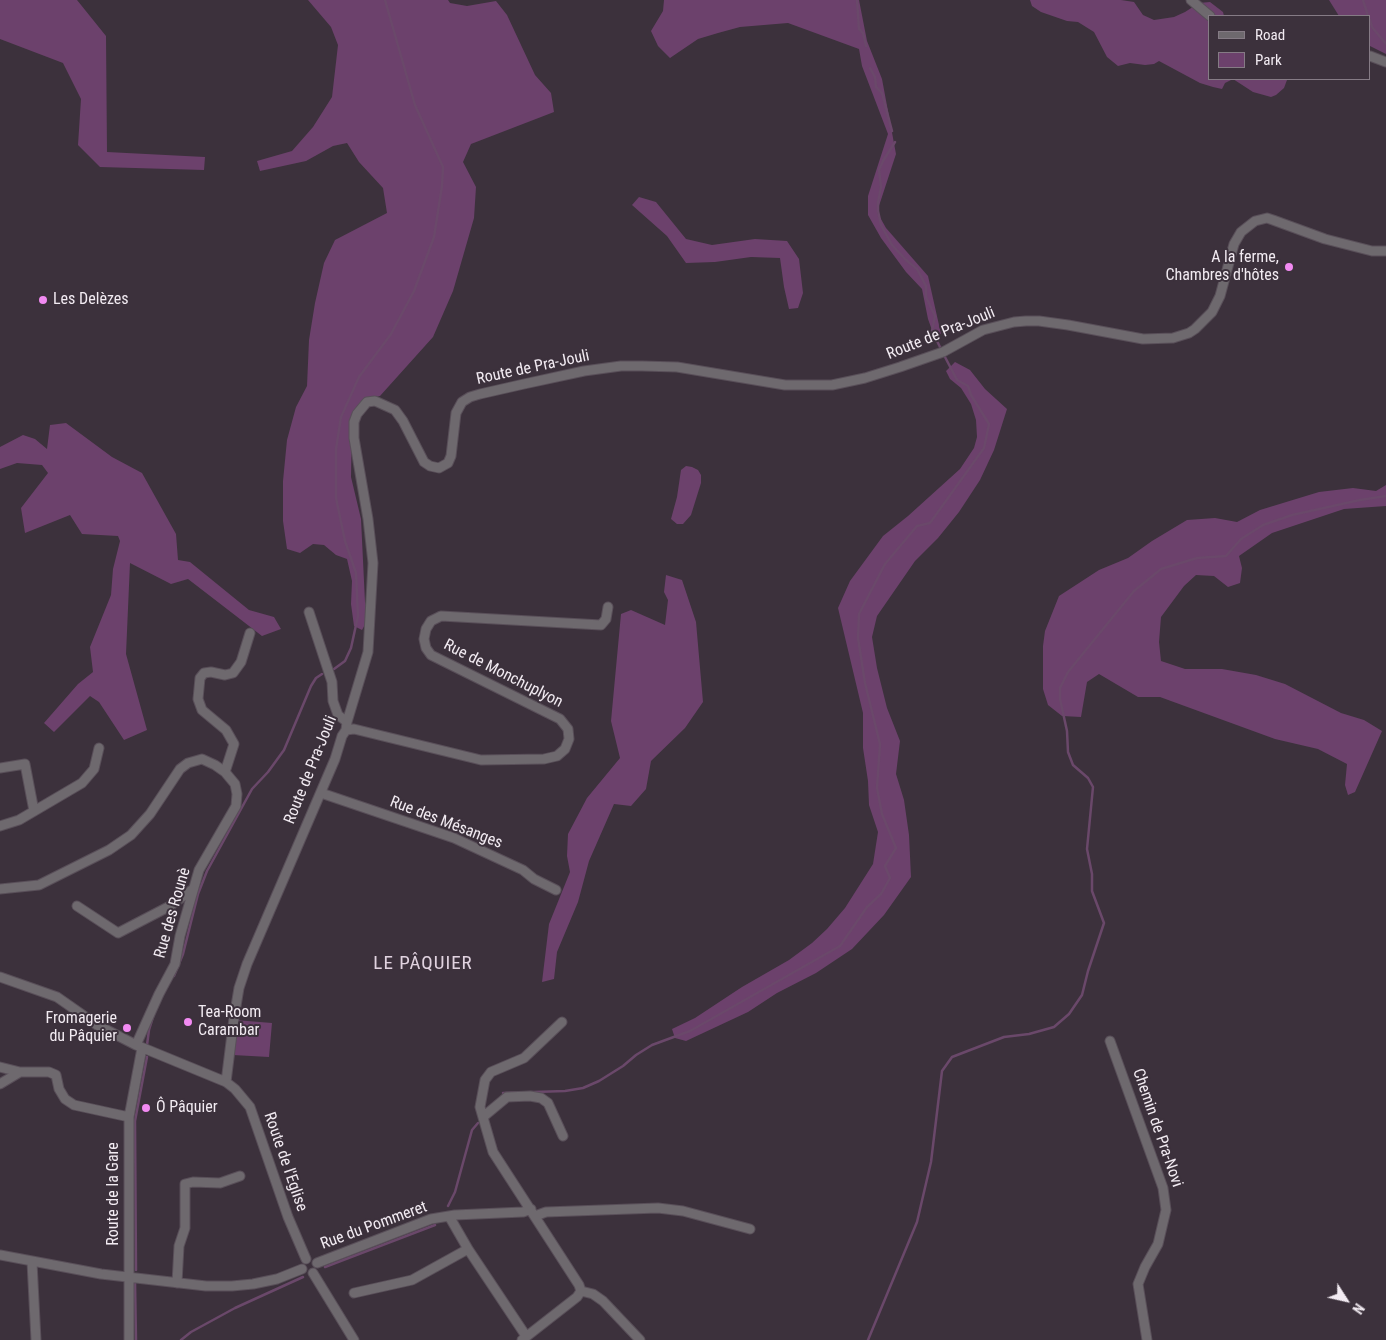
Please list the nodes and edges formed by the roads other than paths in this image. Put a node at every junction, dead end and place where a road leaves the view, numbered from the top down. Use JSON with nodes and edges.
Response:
{"nodes":[{"id":1,"x":1191,"y":0,"type":"edge"},
{"id":2,"x":1209,"y":15,"type":"edge"},
{"id":3,"x":1371,"y":56,"type":"edge"},
{"id":4,"x":1386,"y":62,"type":"edge"},
{"id":5,"x":1386,"y":251,"type":"edge"},
{"id":6,"x":608,"y":607,"type":"dead end"},
{"id":7,"x":309,"y":612,"type":"dead end"},
{"id":8,"x":250,"y":633,"type":"dead end"},
{"id":9,"x":347,"y":726,"type":"junction"},
{"id":10,"x":99,"y":748,"type":"dead end"},
{"id":11,"x":0,"y":768,"type":"edge"},
{"id":12,"x":225,"y":772,"type":"junction"},
{"id":13,"x":320,"y":793,"type":"junction"},
{"id":14,"x":34,"y":811,"type":"junction"},
{"id":15,"x":0,"y":826,"type":"edge"},
{"id":16,"x":193,"y":888,"type":"junction"},
{"id":17,"x":0,"y":889,"type":"edge"},
{"id":18,"x":556,"y":890,"type":"dead end"},
{"id":19,"x":77,"y":906,"type":"dead end"},
{"id":20,"x":0,"y":977,"type":"edge"},
{"id":21,"x":562,"y":1022,"type":"dead end"},
{"id":22,"x":1110,"y":1041,"type":"dead end"},
{"id":23,"x":139,"y":1047,"type":"junction"},
{"id":24,"x":1,"y":1068,"type":"edge"},
{"id":25,"x":20,"y":1072,"type":"junction"},
{"id":26,"x":226,"y":1082,"type":"junction"},
{"id":27,"x":0,"y":1084,"type":"edge"},
{"id":28,"x":129,"y":1117,"type":"junction"},
{"id":29,"x":483,"y":1118,"type":"junction"},
{"id":30,"x":563,"y":1136,"type":"dead end"},
{"id":31,"x":240,"y":1176,"type":"dead end"},
{"id":32,"x":533,"y":1212,"type":"junction"},
{"id":33,"x":449,"y":1216,"type":"junction"},
{"id":34,"x":750,"y":1229,"type":"dead end"},
{"id":35,"x":468,"y":1249,"type":"junction"},
{"id":36,"x":0,"y":1255,"type":"edge"},
{"id":37,"x":306,"y":1259,"type":"junction"},
{"id":38,"x":32,"y":1262,"type":"junction"},
{"id":39,"x":317,"y":1263,"type":"junction"},
{"id":40,"x":302,"y":1269,"type":"junction"},
{"id":41,"x":313,"y":1273,"type":"junction"},
{"id":42,"x":129,"y":1277,"type":"junction"},
{"id":43,"x":177,"y":1283,"type":"junction"},
{"id":44,"x":581,"y":1291,"type":"junction"},
{"id":45,"x":354,"y":1293,"type":"dead end"},
{"id":46,"x":524,"y":1338,"type":"edge"},
{"id":47,"x":36,"y":1340,"type":"edge"},
{"id":48,"x":129,"y":1340,"type":"edge"},
{"id":49,"x":354,"y":1340,"type":"edge"},
{"id":50,"x":640,"y":1340,"type":"edge"},
{"id":51,"x":1146,"y":1340,"type":"edge"}],
"edges":[{"from":1,"to":2,"type":"street"},
{"from":3,"to":4,"type":"street"},
{"from":5,"to":9,"type":"street","name":"Route de Pra-Jouli"},
{"from":6,"to":9,"type":"street","name":"Rue de Monchuplyon"},
{"from":7,"to":9,"type":"street"},
{"from":8,"to":12,"type":"street"},
{"from":9,"to":13,"type":"street","name":"Route de Pra-Jouli"},
{"from":10,"to":14,"type":"street"},
{"from":11,"to":14,"type":"street"},
{"from":12,"to":16,"type":"street","name":"Rue des Rounè"},
{"from":12,"to":17,"type":"street"},
{"from":13,"to":18,"type":"street","name":"Rue des Mésanges"},
{"from":13,"to":26,"type":"street","name":"Route de Pra-Jouli"},
{"from":14,"to":15,"type":"street"},
{"from":16,"to":19,"type":"street"},
{"from":16,"to":23,"type":"street","name":"Rue des Rounè"},
{"from":20,"to":23,"type":"street"},
{"from":21,"to":29,"type":"street"},
{"from":22,"to":51,"type":"street","name":"Chemin de Pra-Novi"},
{"from":23,"to":26,"type":"street"},
{"from":23,"to":28,"type":"street","name":"Route de la Gare"},
{"from":24,"to":25,"type":"street"},
{"from":25,"to":27,"type":"street"},
{"from":25,"to":28,"type":"street"},
{"from":26,"to":37,"type":"street","name":"Route de l'Eglise"},
{"from":28,"to":42,"type":"street","name":"Route de la Gare"},
{"from":29,"to":30,"type":"street"},
{"from":29,"to":32,"type":"street"},
{"from":31,"to":43,"type":"street"},
{"from":32,"to":33,"type":"street","name":"Rue du Pommeret"},
{"from":32,"to":34,"type":"street","name":"Rue du Pommeret"},
{"from":32,"to":44,"type":"street"},
{"from":33,"to":35,"type":"street"},
{"from":33,"to":39,"type":"street","name":"Rue du Pommeret"},
{"from":35,"to":45,"type":"street"},
{"from":35,"to":46,"type":"street"},
{"from":36,"to":38,"type":"street"},
{"from":37,"to":39,"type":"street"},
{"from":37,"to":40,"type":"street"},
{"from":38,"to":42,"type":"street"},
{"from":38,"to":47,"type":"street"},
{"from":39,"to":41,"type":"street"},
{"from":40,"to":41,"type":"street"},
{"from":40,"to":43,"type":"street"},
{"from":41,"to":49,"type":"street"},
{"from":42,"to":43,"type":"street"},
{"from":42,"to":48,"type":"street","name":"Route de la Gare"},
{"from":44,"to":46,"type":"street"},
{"from":44,"to":50,"type":"street"}]}
